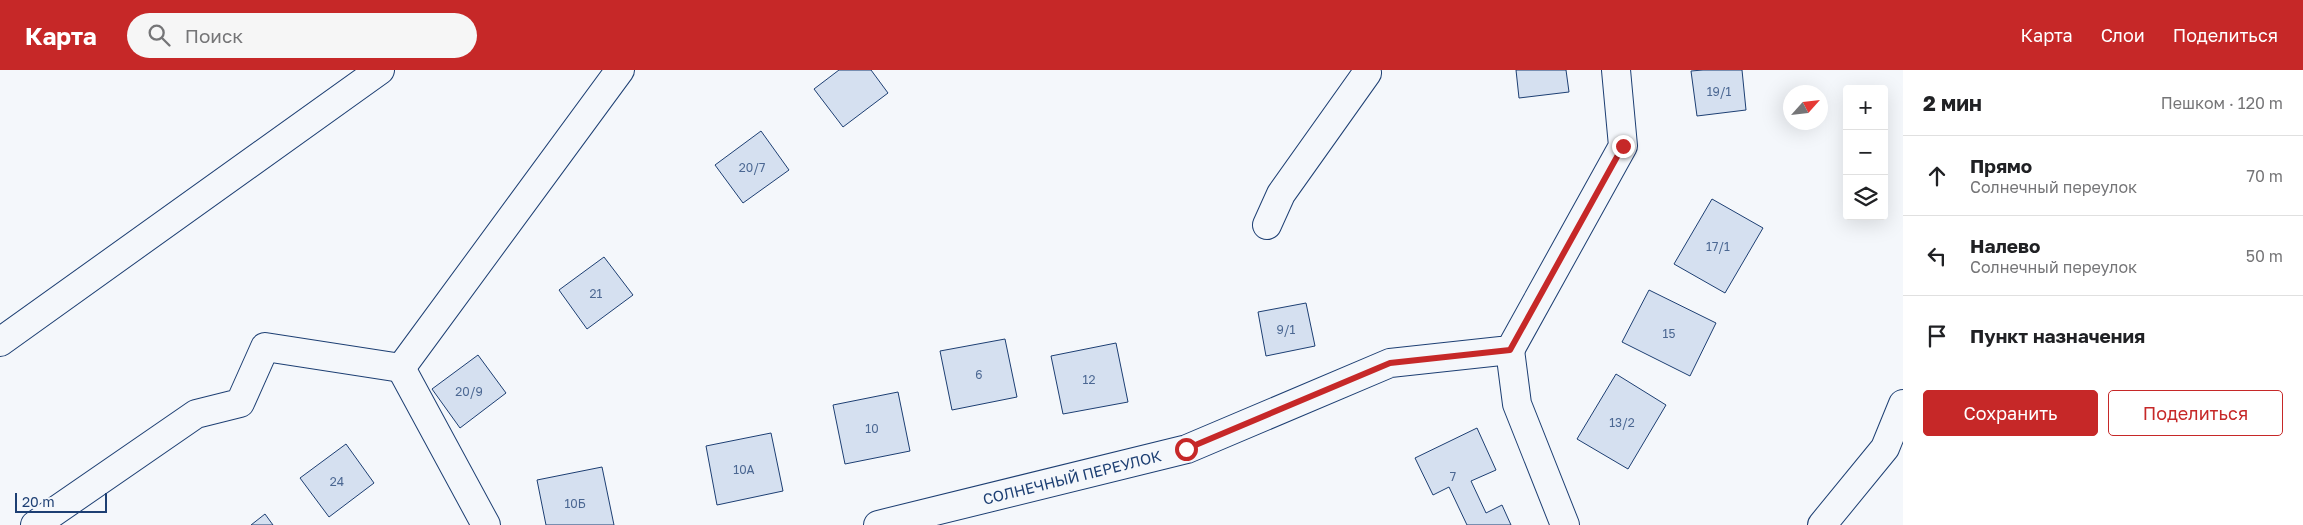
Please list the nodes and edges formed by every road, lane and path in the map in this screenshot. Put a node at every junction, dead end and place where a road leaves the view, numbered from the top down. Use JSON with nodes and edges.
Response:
{"nodes":[{"id":1,"x":380,"y":70,"type":"edge"},
{"id":2,"x":620,"y":70,"type":"edge"},
{"id":3,"x":1366,"y":70,"type":"edge"},
{"id":4,"x":1616,"y":70,"type":"edge"},
{"id":5,"x":1267,"y":225,"type":"dead end"},
{"id":6,"x":0,"y":342,"type":"edge"},
{"id":7,"x":1510,"y":350,"type":"junction"},
{"id":8,"x":401,"y":368,"type":"junction"},
{"id":9,"x":1903,"y":404,"type":"edge"},
{"id":10,"x":35,"y":525,"type":"edge"},
{"id":11,"x":486,"y":525,"type":"edge"},
{"id":12,"x":878,"y":525,"type":"edge"},
{"id":13,"x":1566,"y":525,"type":"edge"},
{"id":14,"x":1822,"y":525,"type":"edge"}],
"edges":[{"from":1,"to":6,"type":"main road"},
{"from":2,"to":8,"type":"main road"},
{"from":3,"to":5,"type":"main road"},
{"from":4,"to":7,"type":"main road"},
{"from":7,"to":12,"type":"main road","name":"СОЛНЕЧНЫЙ ПЕРЕУЛОК"},
{"from":7,"to":13,"type":"main road"},
{"from":8,"to":10,"type":"main road"},
{"from":8,"to":11,"type":"main road"},
{"from":9,"to":14,"type":"main road"}]}
